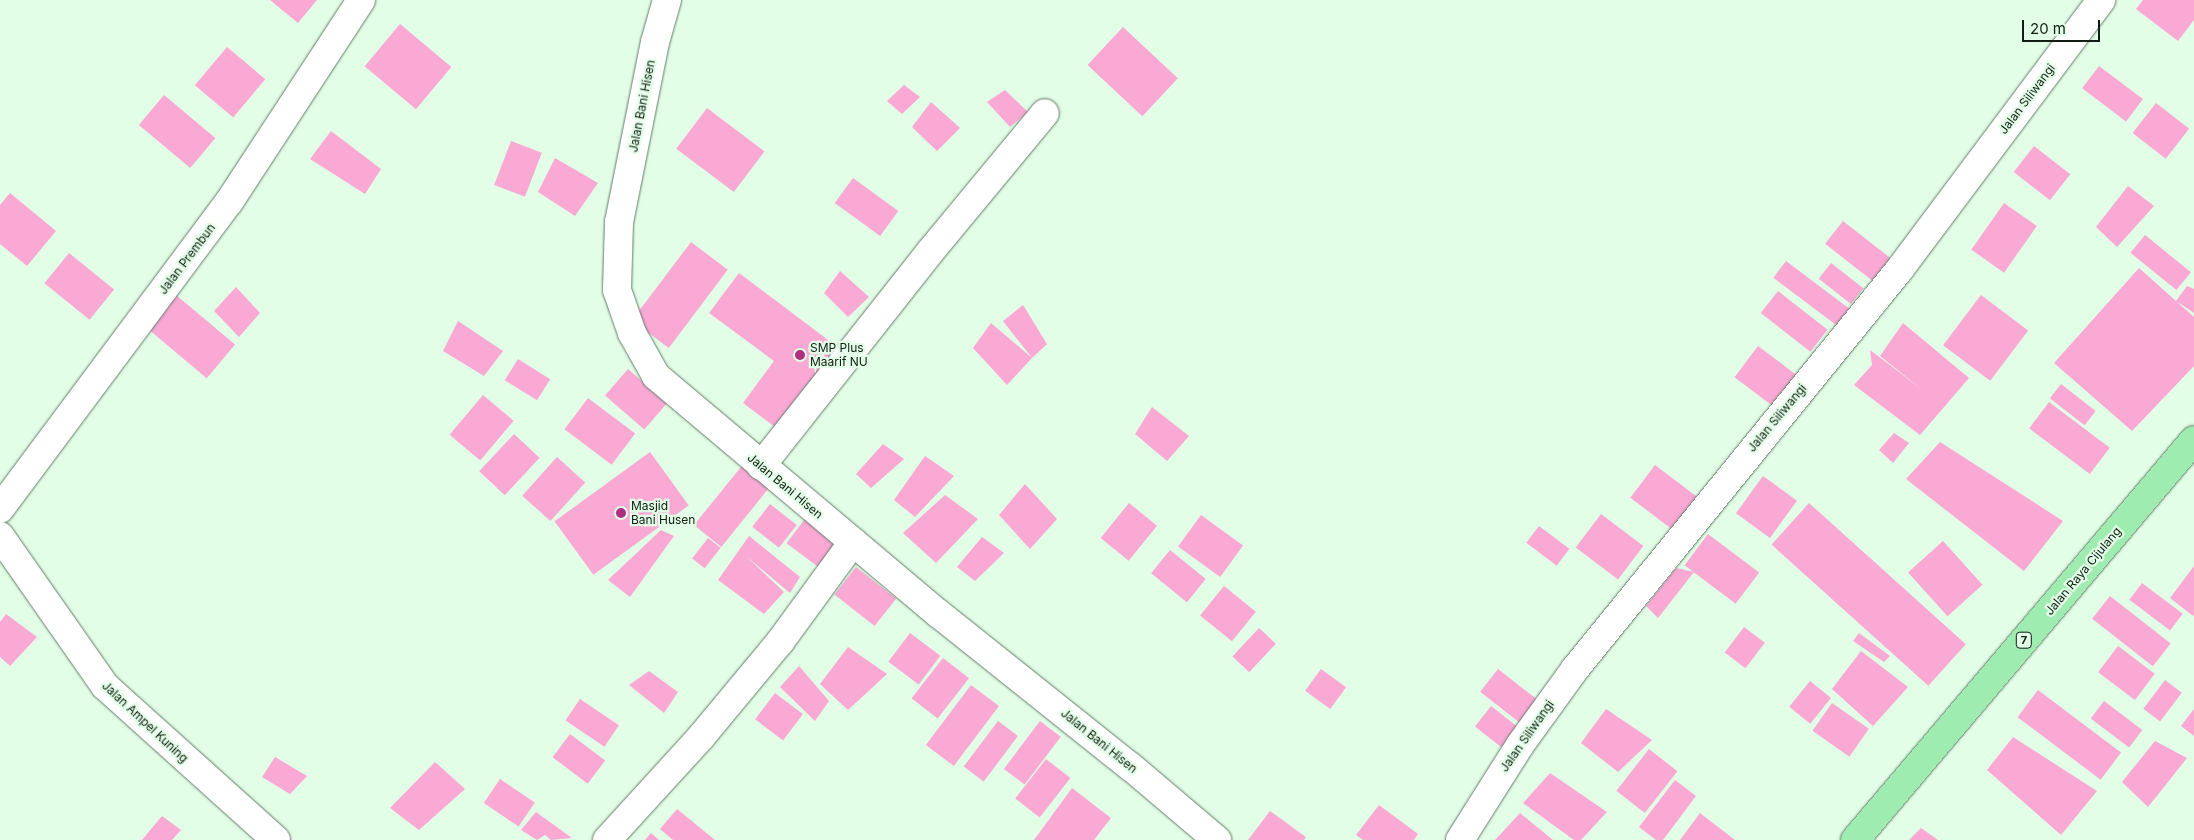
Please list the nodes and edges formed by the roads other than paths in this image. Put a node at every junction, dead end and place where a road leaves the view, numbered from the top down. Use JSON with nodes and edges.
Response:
{"nodes":[{"id":1,"x":361,"y":0,"type":"edge"},
{"id":2,"x":667,"y":0,"type":"edge"},
{"id":3,"x":2101,"y":0,"type":"edge"},
{"id":4,"x":1045,"y":113,"type":"dead end"},
{"id":5,"x":2194,"y":440,"type":"edge"},
{"id":6,"x":761,"y":466,"type":"junction"},
{"id":7,"x":0,"y":509,"type":"edge"},
{"id":8,"x":0,"y":536,"type":"edge"},
{"id":9,"x":853,"y":542,"type":"junction"},
{"id":10,"x":276,"y":840,"type":"edge"},
{"id":11,"x":607,"y":840,"type":"edge"},
{"id":12,"x":1217,"y":840,"type":"edge"},
{"id":13,"x":1460,"y":840,"type":"edge"},
{"id":14,"x":1855,"y":840,"type":"edge"}],
"edges":[{"from":1,"to":7,"type":"street","name":"Jalan Prembun"},
{"from":2,"to":6,"type":"street","name":"Jalan Bani Hisen"},
{"from":3,"to":13,"type":"street","name":"Jalan Siliwangi"},
{"from":4,"to":6,"type":"street"},
{"from":5,"to":14,"type":"highway","name":"Jalan Raya Cijulang","number":"7"},
{"from":6,"to":9,"type":"street","name":"Jalan Bani Hisen"},
{"from":8,"to":10,"type":"street","name":"Jalan Ampel Kuning"},
{"from":9,"to":11,"type":"street"},
{"from":9,"to":12,"type":"street","name":"Jalan Bani Hisen"}]}
